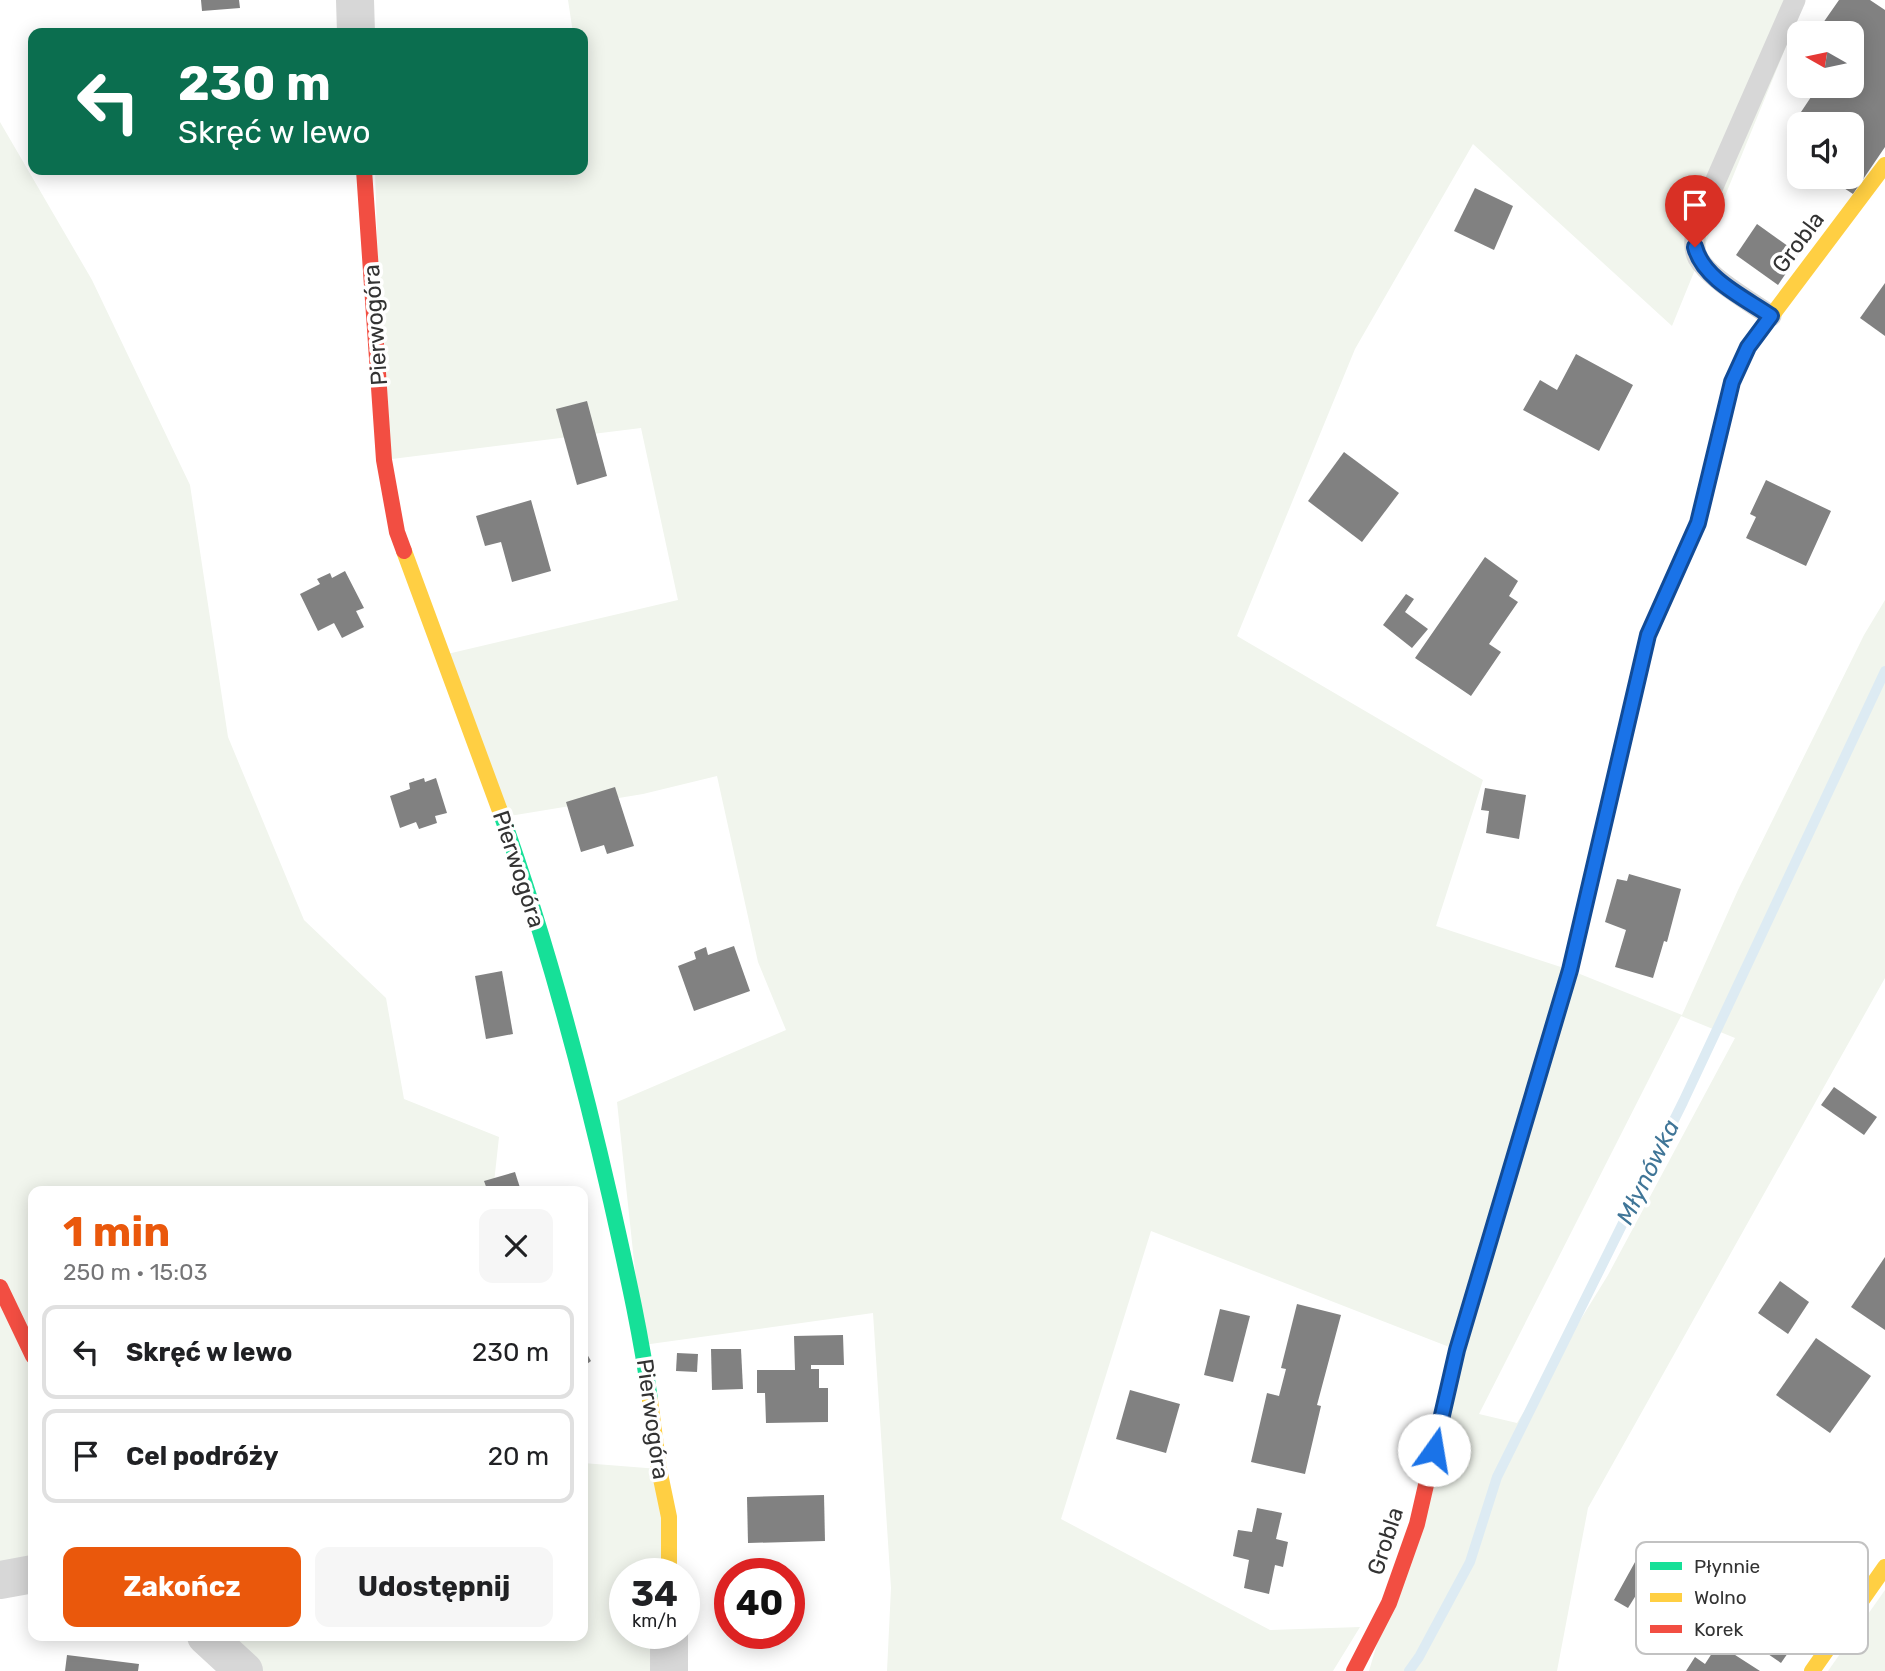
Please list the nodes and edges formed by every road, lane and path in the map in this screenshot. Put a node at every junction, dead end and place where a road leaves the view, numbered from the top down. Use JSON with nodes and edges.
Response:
{"nodes":[{"id":1,"x":355,"y":0,"type":"edge"},
{"id":2,"x":1795,"y":0,"type":"edge"},
{"id":3,"x":356,"y":28,"type":"edge"},
{"id":4,"x":1885,"y":165,"type":"edge"},
{"id":5,"x":364,"y":175,"type":"edge"},
{"id":6,"x":1771,"y":316,"type":"junction"},
{"id":7,"x":0,"y":1287,"type":"edge"},
{"id":8,"x":28,"y":1346,"type":"edge"},
{"id":9,"x":669,"y":1558,"type":"edge"},
{"id":10,"x":1885,"y":1567,"type":"edge"},
{"id":11,"x":28,"y":1575,"type":"edge"},
{"id":12,"x":0,"y":1580,"type":"edge"},
{"id":13,"x":1868,"y":1591,"type":"edge"},
{"id":14,"x":211,"y":1641,"type":"edge"},
{"id":15,"x":669,"y":1649,"type":"edge"},
{"id":16,"x":1824,"y":1654,"type":"edge"},
{"id":17,"x":244,"y":1671,"type":"edge"},
{"id":18,"x":669,"y":1671,"type":"edge"},
{"id":19,"x":1354,"y":1671,"type":"edge"},
{"id":20,"x":1812,"y":1671,"type":"edge"}],
"edges":[{"from":1,"to":3,"type":"street"},
{"from":2,"to":6,"type":"lane"},
{"from":4,"to":6,"type":"street","name":"Grobla"},
{"from":5,"to":9,"type":"street","name":"Pierwogóra"},
{"from":6,"to":19,"type":"street","name":"Grobla"},
{"from":7,"to":8,"type":"street"},
{"from":10,"to":13,"type":"street"},
{"from":11,"to":12,"type":"street"},
{"from":14,"to":17,"type":"street"},
{"from":15,"to":18,"type":"street"},
{"from":16,"to":20,"type":"street"}]}
